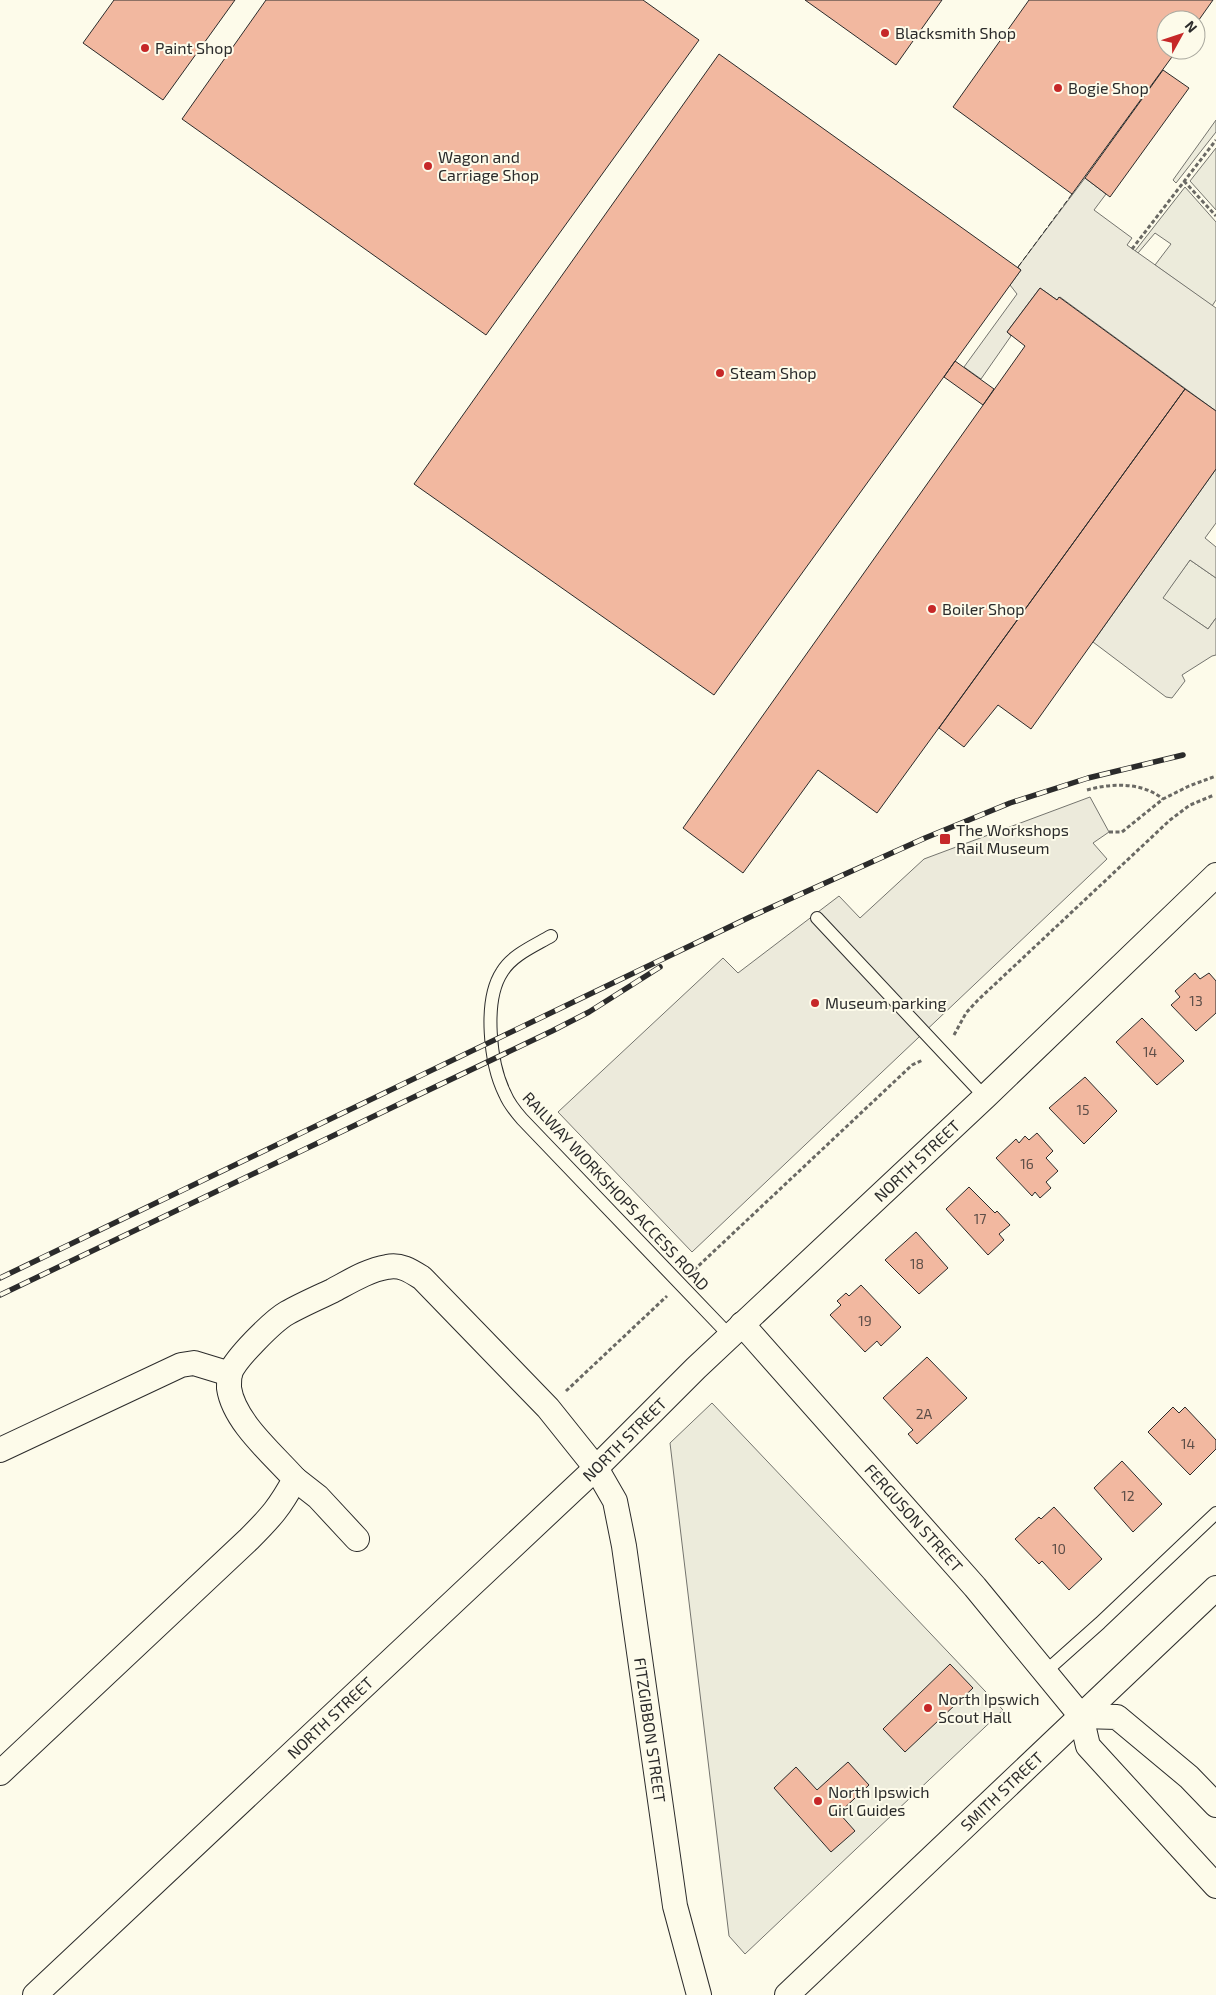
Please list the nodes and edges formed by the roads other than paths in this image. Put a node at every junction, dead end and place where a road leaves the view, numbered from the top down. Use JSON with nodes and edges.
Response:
{"nodes":[{"id":1,"x":1214,"y":874,"type":"edge"},
{"id":2,"x":817,"y":918,"type":"dead end"},
{"id":3,"x":551,"y":936,"type":"dead end"},
{"id":4,"x":985,"y":1097,"type":"junction"},
{"id":5,"x":736,"y":1330,"type":"junction"},
{"id":6,"x":230,"y":1374,"type":"junction"},
{"id":7,"x":0,"y":1450,"type":"edge"},
{"id":8,"x":596,"y":1468,"type":"junction"},
{"id":9,"x":295,"y":1479,"type":"junction"},
{"id":10,"x":1216,"y":1513,"type":"edge"},
{"id":11,"x":357,"y":1539,"type":"dead end"},
{"id":12,"x":1216,"y":1588,"type":"edge"},
{"id":13,"x":1045,"y":1672,"type":"junction"},
{"id":14,"x":1081,"y":1716,"type":"junction"},
{"id":15,"x":0,"y":1772,"type":"edge"},
{"id":16,"x":1216,"y":1805,"type":"edge"},
{"id":17,"x":1216,"y":1886,"type":"edge"},
{"id":18,"x":35,"y":1995,"type":"edge"},
{"id":19,"x":700,"y":1995,"type":"edge"},
{"id":20,"x":787,"y":1995,"type":"edge"}],
"edges":[{"from":1,"to":4,"type":"street","name":"NORTH STREET"},
{"from":2,"to":4,"type":"lane"},
{"from":3,"to":5,"type":"lane","name":"RAILWAY WORKSHOPS ACCESS ROAD"},
{"from":4,"to":5,"type":"street","name":"NORTH STREET"},
{"from":5,"to":8,"type":"street","name":"NORTH STREET"},
{"from":5,"to":13,"type":"street","name":"FERGUSON STREET"},
{"from":6,"to":7,"type":"street"},
{"from":6,"to":8,"type":"street","name":"FITZGIBBON STREET"},
{"from":6,"to":9,"type":"street"},
{"from":8,"to":18,"type":"street","name":"NORTH STREET"},
{"from":8,"to":19,"type":"street","name":"FITZGIBBON STREET"},
{"from":9,"to":11,"type":"street"},
{"from":9,"to":15,"type":"street"},
{"from":10,"to":13,"type":"lane"},
{"from":12,"to":14,"type":"street","name":"SMITH STREET"},
{"from":13,"to":14,"type":"street","name":"FERGUSON STREET"},
{"from":14,"to":16,"type":"street"},
{"from":14,"to":17,"type":"street","name":"FERGUSON STREET"},
{"from":14,"to":20,"type":"street","name":"SMITH STREET"}]}
